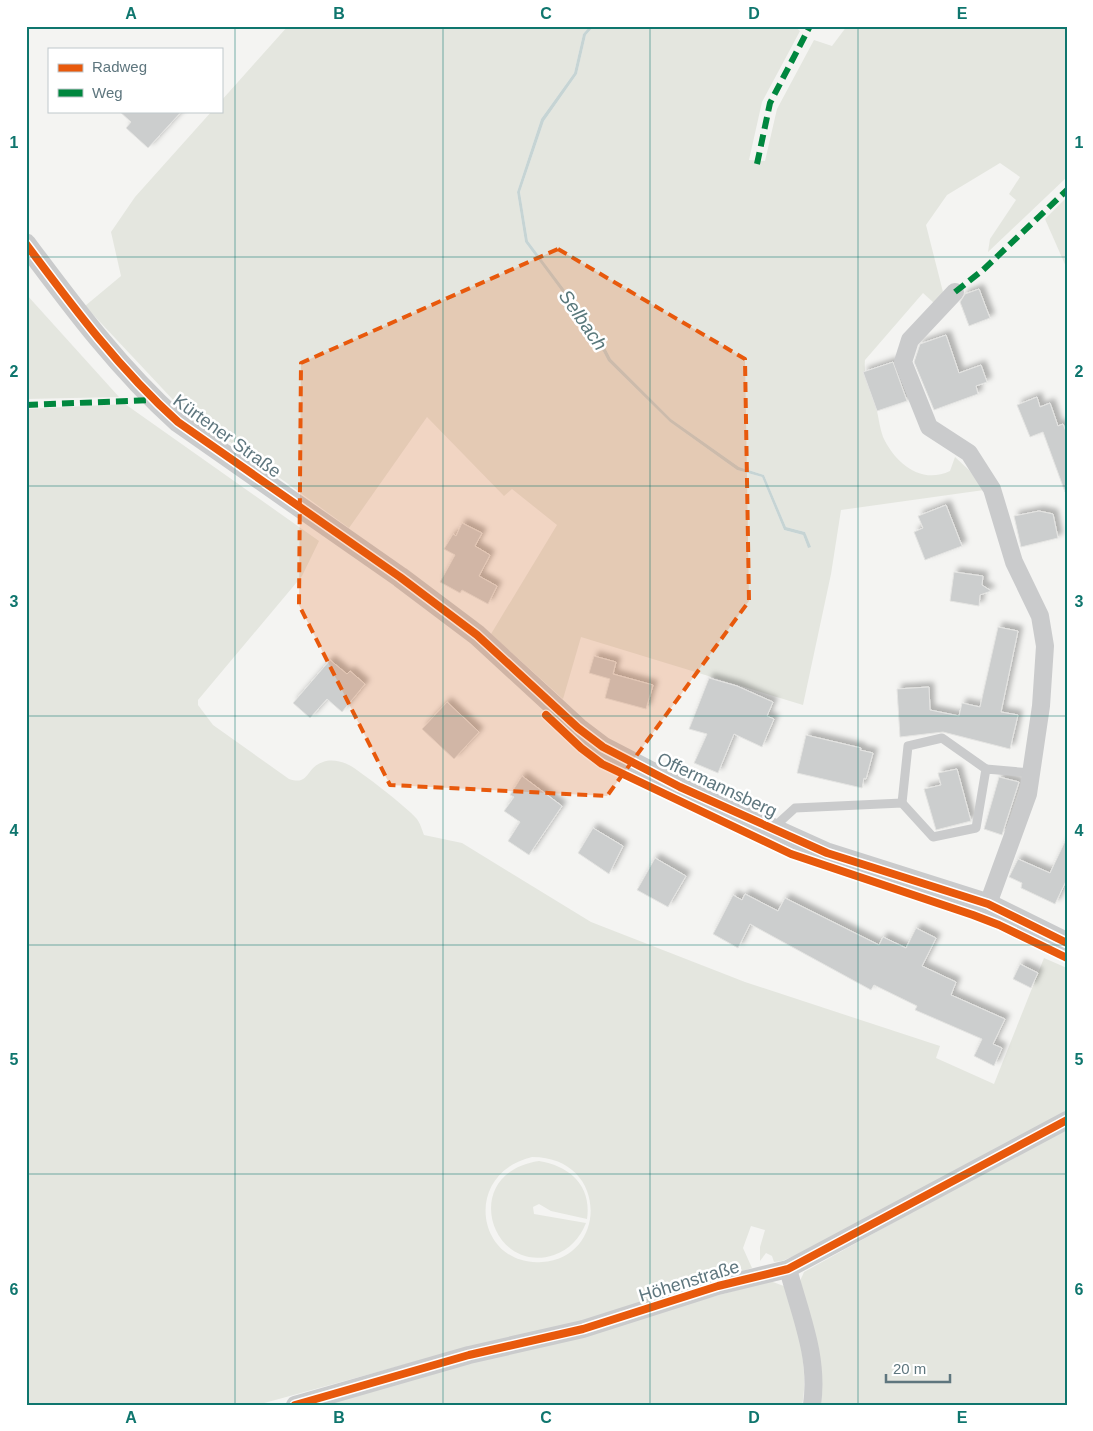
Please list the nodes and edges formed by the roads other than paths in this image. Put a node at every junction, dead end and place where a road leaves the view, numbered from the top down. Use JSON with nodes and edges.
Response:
{"nodes":[{"id":1,"x":26,"y":244,"type":"edge"},
{"id":2,"x":955,"y":292,"type":"dead end"},
{"id":3,"x":400,"y":577,"type":"joint"},
{"id":4,"x":986,"y":769,"type":"junction"},
{"id":5,"x":1031,"y":773,"type":"junction"},
{"id":6,"x":902,"y":803,"type":"junction"},
{"id":7,"x":773,"y":828,"type":"junction"},
{"id":8,"x":988,"y":904,"type":"junction"},
{"id":9,"x":1067,"y":943,"type":"edge"},
{"id":10,"x":1067,"y":1120,"type":"edge"},
{"id":11,"x":788,"y":1269,"type":"junction"},
{"id":12,"x":295,"y":1405,"type":"edge"},
{"id":13,"x":812,"y":1405,"type":"edge"}],
"edges":[{"from":1,"to":3,"type":"street","name":"Kürtener Straße"},
{"from":2,"to":5,"type":"street"},
{"from":3,"to":7,"type":"street","name":"Offermannsberg"},
{"from":4,"to":5,"type":"lane"},
{"from":4,"to":6,"type":"lane"},
{"from":4,"to":6,"type":"lane"},
{"from":5,"to":8,"type":"street"},
{"from":6,"to":7,"type":"lane"},
{"from":7,"to":8,"type":"street","name":"Offermannsberg"},
{"from":8,"to":9,"type":"street","name":"Offermannsberg"},
{"from":10,"to":11,"type":"street","name":"Höhenstraße"},
{"from":11,"to":12,"type":"street","name":"Höhenstraße"},
{"from":11,"to":13,"type":"street"}]}
